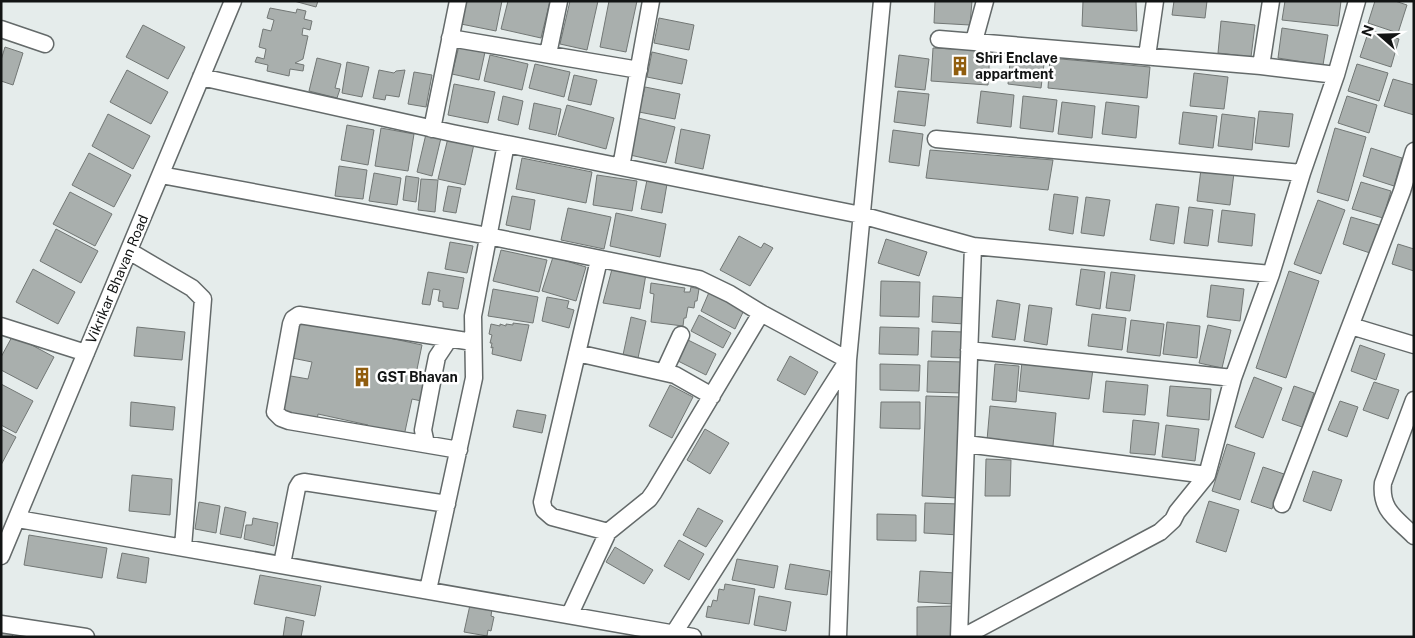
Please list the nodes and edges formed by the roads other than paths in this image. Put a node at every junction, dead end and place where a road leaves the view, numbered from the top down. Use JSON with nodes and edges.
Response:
{"nodes":[{"id":1,"x":233,"y":1,"type":"edge"},
{"id":2,"x":458,"y":1,"type":"edge"},
{"id":3,"x":559,"y":1,"type":"edge"},
{"id":4,"x":650,"y":1,"type":"edge"},
{"id":5,"x":882,"y":1,"type":"edge"},
{"id":6,"x":985,"y":1,"type":"edge"},
{"id":7,"x":1155,"y":1,"type":"edge"},
{"id":8,"x":1271,"y":1,"type":"edge"},
{"id":9,"x":1357,"y":1,"type":"edge"},
{"id":10,"x":1,"y":29,"type":"edge"},
{"id":11,"x":450,"y":38,"type":"junction"},
{"id":12,"x":939,"y":38,"type":"dead end"},
{"id":13,"x":974,"y":42,"type":"junction"},
{"id":14,"x":45,"y":44,"type":"dead end"},
{"id":15,"x":548,"y":54,"type":"junction"},
{"id":16,"x":1147,"y":56,"type":"junction"},
{"id":17,"x":1261,"y":66,"type":"junction"},
{"id":18,"x":638,"y":70,"type":"junction"},
{"id":19,"x":1336,"y":75,"type":"junction"},
{"id":20,"x":202,"y":77,"type":"junction"},
{"id":21,"x":432,"y":129,"type":"junction"},
{"id":22,"x":936,"y":139,"type":"dead end"},
{"id":23,"x":506,"y":144,"type":"junction"},
{"id":24,"x":1414,"y":151,"type":"edge"},
{"id":25,"x":621,"y":167,"type":"junction"},
{"id":26,"x":1302,"y":173,"type":"junction"},
{"id":27,"x":161,"y":175,"type":"junction"},
{"id":28,"x":1408,"y":192,"type":"edge"},
{"id":29,"x":862,"y":216,"type":"junction"},
{"id":30,"x":488,"y":236,"type":"junction"},
{"id":31,"x":973,"y":246,"type":"junction"},
{"id":32,"x":129,"y":251,"type":"junction"},
{"id":33,"x":599,"y":260,"type":"junction"},
{"id":34,"x":1270,"y":274,"type":"junction"},
{"id":35,"x":761,"y":313,"type":"junction"},
{"id":36,"x":1,"y":326,"type":"edge"},
{"id":37,"x":1351,"y":326,"type":"junction"},
{"id":38,"x":681,"y":336,"type":"dead end"},
{"id":39,"x":449,"y":339,"type":"junction"},
{"id":40,"x":473,"y":342,"type":"junction"},
{"id":41,"x":1414,"y":345,"type":"edge"},
{"id":42,"x":969,"y":350,"type":"junction"},
{"id":43,"x":86,"y":353,"type":"junction"},
{"id":44,"x":577,"y":353,"type":"junction"},
{"id":45,"x":848,"y":360,"type":"junction"},
{"id":46,"x":664,"y":372,"type":"junction"},
{"id":47,"x":1233,"y":378,"type":"junction"},
{"id":48,"x":712,"y":396,"type":"junction"},
{"id":49,"x":1414,"y":400,"type":"edge"},
{"id":50,"x":426,"y":444,"type":"junction"},
{"id":51,"x":966,"y":444,"type":"junction"},
{"id":52,"x":459,"y":450,"type":"junction"},
{"id":53,"x":1207,"y":475,"type":"junction"},
{"id":54,"x":447,"y":504,"type":"junction"},
{"id":55,"x":1282,"y":504,"type":"dead end"},
{"id":56,"x":18,"y":519,"type":"junction"},
{"id":57,"x":608,"y":532,"type":"junction"},
{"id":58,"x":1414,"y":536,"type":"edge"},
{"id":59,"x":183,"y":547,"type":"junction"},
{"id":60,"x":1,"y":556,"type":"edge"},
{"id":61,"x":282,"y":564,"type":"junction"},
{"id":62,"x":428,"y":590,"type":"junction"},
{"id":63,"x":570,"y":614,"type":"junction"},
{"id":64,"x":1,"y":624,"type":"edge"},
{"id":65,"x":674,"y":633,"type":"junction"},
{"id":66,"x":86,"y":637,"type":"edge"},
{"id":67,"x":693,"y":637,"type":"edge"},
{"id":68,"x":838,"y":637,"type":"edge"},
{"id":69,"x":959,"y":637,"type":"edge"},
{"id":70,"x":964,"y":637,"type":"edge"}],
"edges":[{"from":1,"to":20,"type":"street","name":"Vikrikar Bhavan Road"},
{"from":2,"to":11,"type":"street"},
{"from":3,"to":15,"type":"street"},
{"from":4,"to":18,"type":"street"},
{"from":5,"to":29,"type":"street"},
{"from":6,"to":13,"type":"street"},
{"from":7,"to":16,"type":"street"},
{"from":8,"to":17,"type":"street"},
{"from":9,"to":19,"type":"street"},
{"from":10,"to":14,"type":"street"},
{"from":11,"to":15,"type":"street"},
{"from":11,"to":21,"type":"street"},
{"from":12,"to":13,"type":"street"},
{"from":13,"to":16,"type":"street"},
{"from":15,"to":18,"type":"street"},
{"from":16,"to":17,"type":"street"},
{"from":17,"to":19,"type":"street"},
{"from":18,"to":25,"type":"street"},
{"from":19,"to":26,"type":"street"},
{"from":20,"to":21,"type":"street"},
{"from":20,"to":27,"type":"street","name":"Vikrikar Bhavan Road"},
{"from":21,"to":23,"type":"street"},
{"from":22,"to":26,"type":"street"},
{"from":23,"to":25,"type":"street"},
{"from":23,"to":30,"type":"street"},
{"from":24,"to":28,"type":"street"},
{"from":25,"to":29,"type":"street"},
{"from":26,"to":34,"type":"street"},
{"from":27,"to":30,"type":"street"},
{"from":27,"to":32,"type":"street","name":"Vikrikar Bhavan Road"},
{"from":28,"to":37,"type":"street"},
{"from":29,"to":31,"type":"street"},
{"from":29,"to":45,"type":"street"},
{"from":30,"to":33,"type":"street"},
{"from":30,"to":40,"type":"street"},
{"from":31,"to":34,"type":"street"},
{"from":31,"to":42,"type":"street"},
{"from":32,"to":43,"type":"street","name":"Vikrikar Bhavan Road"},
{"from":32,"to":59,"type":"street"},
{"from":33,"to":35,"type":"street"},
{"from":33,"to":44,"type":"street"},
{"from":34,"to":47,"type":"street"},
{"from":35,"to":45,"type":"street"},
{"from":35,"to":48,"type":"street"},
{"from":36,"to":43,"type":"street"},
{"from":37,"to":41,"type":"street"},
{"from":37,"to":55,"type":"street"},
{"from":38,"to":46,"type":"street"},
{"from":39,"to":40,"type":"street"},
{"from":39,"to":50,"type":"street"},
{"from":39,"to":50,"type":"street"},
{"from":40,"to":52,"type":"street"},
{"from":42,"to":47,"type":"street"},
{"from":42,"to":51,"type":"street"},
{"from":43,"to":56,"type":"street","name":"Vikrikar Bhavan Road"},
{"from":44,"to":46,"type":"street"},
{"from":44,"to":57,"type":"street"},
{"from":45,"to":65,"type":"street"},
{"from":45,"to":68,"type":"street"},
{"from":46,"to":48,"type":"street"},
{"from":47,"to":53,"type":"street"},
{"from":48,"to":57,"type":"street"},
{"from":49,"to":58,"type":"street"},
{"from":50,"to":52,"type":"street"},
{"from":51,"to":53,"type":"street"},
{"from":51,"to":69,"type":"street"},
{"from":52,"to":54,"type":"street"},
{"from":53,"to":70,"type":"street"},
{"from":54,"to":61,"type":"street"},
{"from":54,"to":62,"type":"street"},
{"from":56,"to":59,"type":"street"},
{"from":56,"to":60,"type":"street","name":"Vikrikar Bhavan Road"},
{"from":57,"to":63,"type":"street"},
{"from":59,"to":61,"type":"street"},
{"from":61,"to":62,"type":"street"},
{"from":62,"to":63,"type":"street"},
{"from":63,"to":65,"type":"street"},
{"from":64,"to":66,"type":"street"},
{"from":65,"to":67,"type":"street"}]}
